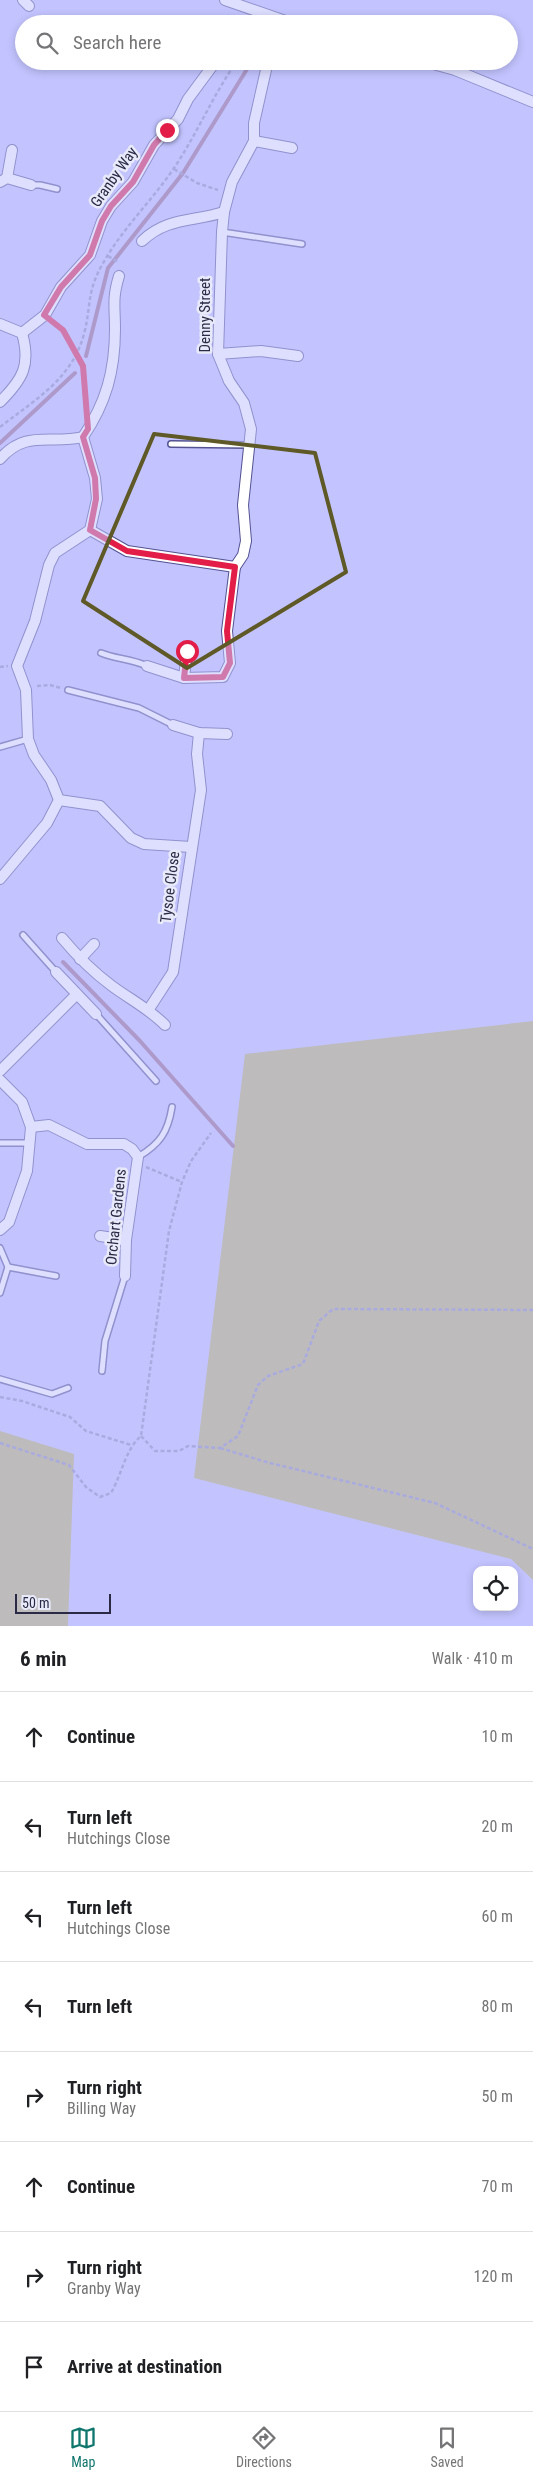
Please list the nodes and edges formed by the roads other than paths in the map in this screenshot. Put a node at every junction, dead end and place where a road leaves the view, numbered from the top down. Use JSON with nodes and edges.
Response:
{"nodes":[{"id":1,"x":229,"y":1,"type":"edge"},
{"id":2,"x":269,"y":15,"type":"edge"},
{"id":3,"x":209,"y":70,"type":"edge"},
{"id":4,"x":266,"y":70,"type":"edge"},
{"id":5,"x":455,"y":70,"type":"edge"},
{"id":6,"x":533,"y":102,"type":"edge"},
{"id":7,"x":254,"y":141,"type":"junction"},
{"id":8,"x":292,"y":148,"type":"dead end"},
{"id":9,"x":12,"y":150,"type":"dead end"},
{"id":10,"x":3,"y":180,"type":"edge"},
{"id":11,"x":31,"y":185,"type":"joint"},
{"id":12,"x":57,"y":189,"type":"dead end"},
{"id":13,"x":224,"y":212,"type":"junction"},
{"id":14,"x":222,"y":232,"type":"junction"},
{"id":15,"x":142,"y":240,"type":"dead end"},
{"id":16,"x":302,"y":244,"type":"dead end"},
{"id":17,"x":119,"y":276,"type":"dead end"},
{"id":18,"x":0,"y":324,"type":"edge"},
{"id":19,"x":22,"y":333,"type":"junction"},
{"id":20,"x":218,"y":354,"type":"junction"},
{"id":21,"x":298,"y":356,"type":"dead end"},
{"id":22,"x":0,"y":402,"type":"edge"},
{"id":23,"x":86,"y":433,"type":"junction"},
{"id":24,"x":171,"y":444,"type":"dead end"},
{"id":25,"x":250,"y":445,"type":"junction"},
{"id":26,"x":0,"y":459,"type":"edge"},
{"id":27,"x":90,"y":530,"type":"junction"},
{"id":28,"x":235,"y":567,"type":"junction"},
{"id":29,"x":187,"y":651,"type":"dead end"},
{"id":30,"x":101,"y":653,"type":"dead end"},
{"id":31,"x":147,"y":666,"type":"joint"},
{"id":32,"x":184,"y":678,"type":"junction"},
{"id":33,"x":68,"y":690,"type":"road end"},
{"id":34,"x":173,"y":725,"type":"joint"},
{"id":35,"x":199,"y":733,"type":"junction"},
{"id":36,"x":226,"y":734,"type":"dead end"},
{"id":37,"x":28,"y":739,"type":"junction"},
{"id":38,"x":0,"y":747,"type":"edge"},
{"id":39,"x":59,"y":800,"type":"junction"},
{"id":40,"x":192,"y":847,"type":"junction"},
{"id":41,"x":2,"y":873,"type":"edge"},
{"id":42,"x":23,"y":935,"type":"dead end"},
{"id":43,"x":62,"y":938,"type":"dead end"},
{"id":44,"x":94,"y":944,"type":"dead end"},
{"id":45,"x":80,"y":959,"type":"junction"},
{"id":46,"x":56,"y":972,"type":"joint"},
{"id":47,"x":76,"y":994,"type":"junction"},
{"id":48,"x":149,"y":1009,"type":"junction"},
{"id":49,"x":96,"y":1014,"type":"joint"},
{"id":50,"x":165,"y":1025,"type":"dead end"},
{"id":51,"x":0,"y":1071,"type":"edge"},
{"id":52,"x":0,"y":1080,"type":"edge"},
{"id":53,"x":156,"y":1082,"type":"dead end"},
{"id":54,"x":172,"y":1107,"type":"dead end"},
{"id":55,"x":32,"y":1127,"type":"junction"},
{"id":56,"x":0,"y":1143,"type":"edge"},
{"id":57,"x":30,"y":1143,"type":"junction"},
{"id":58,"x":138,"y":1160,"type":"junction"},
{"id":59,"x":0,"y":1230,"type":"edge"},
{"id":60,"x":100,"y":1236,"type":"dead end"},
{"id":61,"x":126,"y":1240,"type":"junction"},
{"id":62,"x":0,"y":1248,"type":"edge"},
{"id":63,"x":8,"y":1267,"type":"junction"},
{"id":64,"x":56,"y":1276,"type":"dead end"},
{"id":65,"x":125,"y":1276,"type":"joint"},
{"id":66,"x":0,"y":1293,"type":"edge"},
{"id":67,"x":102,"y":1370,"type":"dead end"},
{"id":68,"x":0,"y":1379,"type":"edge"},
{"id":69,"x":68,"y":1388,"type":"dead end"}],
"edges":[{"from":1,"to":2,"type":"street"},
{"from":3,"to":19,"type":"street","name":"Granby Way"},
{"from":4,"to":7,"type":"street","name":"Denny Street"},
{"from":5,"to":6,"type":"street"},
{"from":7,"to":8,"type":"street"},
{"from":7,"to":13,"type":"street","name":"Denny Street"},
{"from":9,"to":10,"type":"street"},
{"from":10,"to":11,"type":"street"},
{"from":11,"to":12,"type":"lane"},
{"from":13,"to":14,"type":"street","name":"Denny Street"},
{"from":13,"to":15,"type":"street"},
{"from":14,"to":16,"type":"lane"},
{"from":14,"to":20,"type":"street","name":"Denny Street"},
{"from":17,"to":23,"type":"street"},
{"from":18,"to":19,"type":"street"},
{"from":19,"to":22,"type":"street"},
{"from":20,"to":21,"type":"street"},
{"from":20,"to":25,"type":"street","name":"Denny Street"},
{"from":23,"to":26,"type":"street"},
{"from":23,"to":27,"type":"street"},
{"from":24,"to":25,"type":"lane"},
{"from":25,"to":28,"type":"street","name":"Denny Street"},
{"from":27,"to":28,"type":"street"},
{"from":27,"to":37,"type":"street"},
{"from":28,"to":32,"type":"street","name":"Denny Street"},
{"from":29,"to":32,"type":"street"},
{"from":30,"to":31,"type":"lane"},
{"from":31,"to":32,"type":"street"},
{"from":33,"to":34,"type":"lane"},
{"from":34,"to":35,"type":"street"},
{"from":35,"to":36,"type":"street"},
{"from":35,"to":40,"type":"street"},
{"from":37,"to":38,"type":"lane"},
{"from":37,"to":39,"type":"street"},
{"from":39,"to":40,"type":"street","name":"Tysoe Close"},
{"from":39,"to":41,"type":"street"},
{"from":40,"to":48,"type":"street","name":"Tysoe Close"},
{"from":42,"to":46,"type":"lane"},
{"from":43,"to":45,"type":"street"},
{"from":44,"to":45,"type":"street"},
{"from":45,"to":48,"type":"street"},
{"from":46,"to":47,"type":"street"},
{"from":47,"to":49,"type":"street"},
{"from":47,"to":51,"type":"street"},
{"from":48,"to":50,"type":"street"},
{"from":49,"to":53,"type":"lane"},
{"from":52,"to":55,"type":"street"},
{"from":54,"to":58,"type":"lane"},
{"from":55,"to":57,"type":"street"},
{"from":55,"to":58,"type":"street","name":"Orchart Gardens"},
{"from":56,"to":57,"type":"lane"},
{"from":57,"to":59,"type":"street"},
{"from":58,"to":61,"type":"street","name":"Orchart Gardens"},
{"from":60,"to":61,"type":"street"},
{"from":61,"to":65,"type":"street","name":"Orchart Gardens"},
{"from":62,"to":63,"type":"lane"},
{"from":63,"to":64,"type":"lane"},
{"from":63,"to":66,"type":"lane"},
{"from":65,"to":67,"type":"lane"},
{"from":68,"to":69,"type":"lane"}]}
